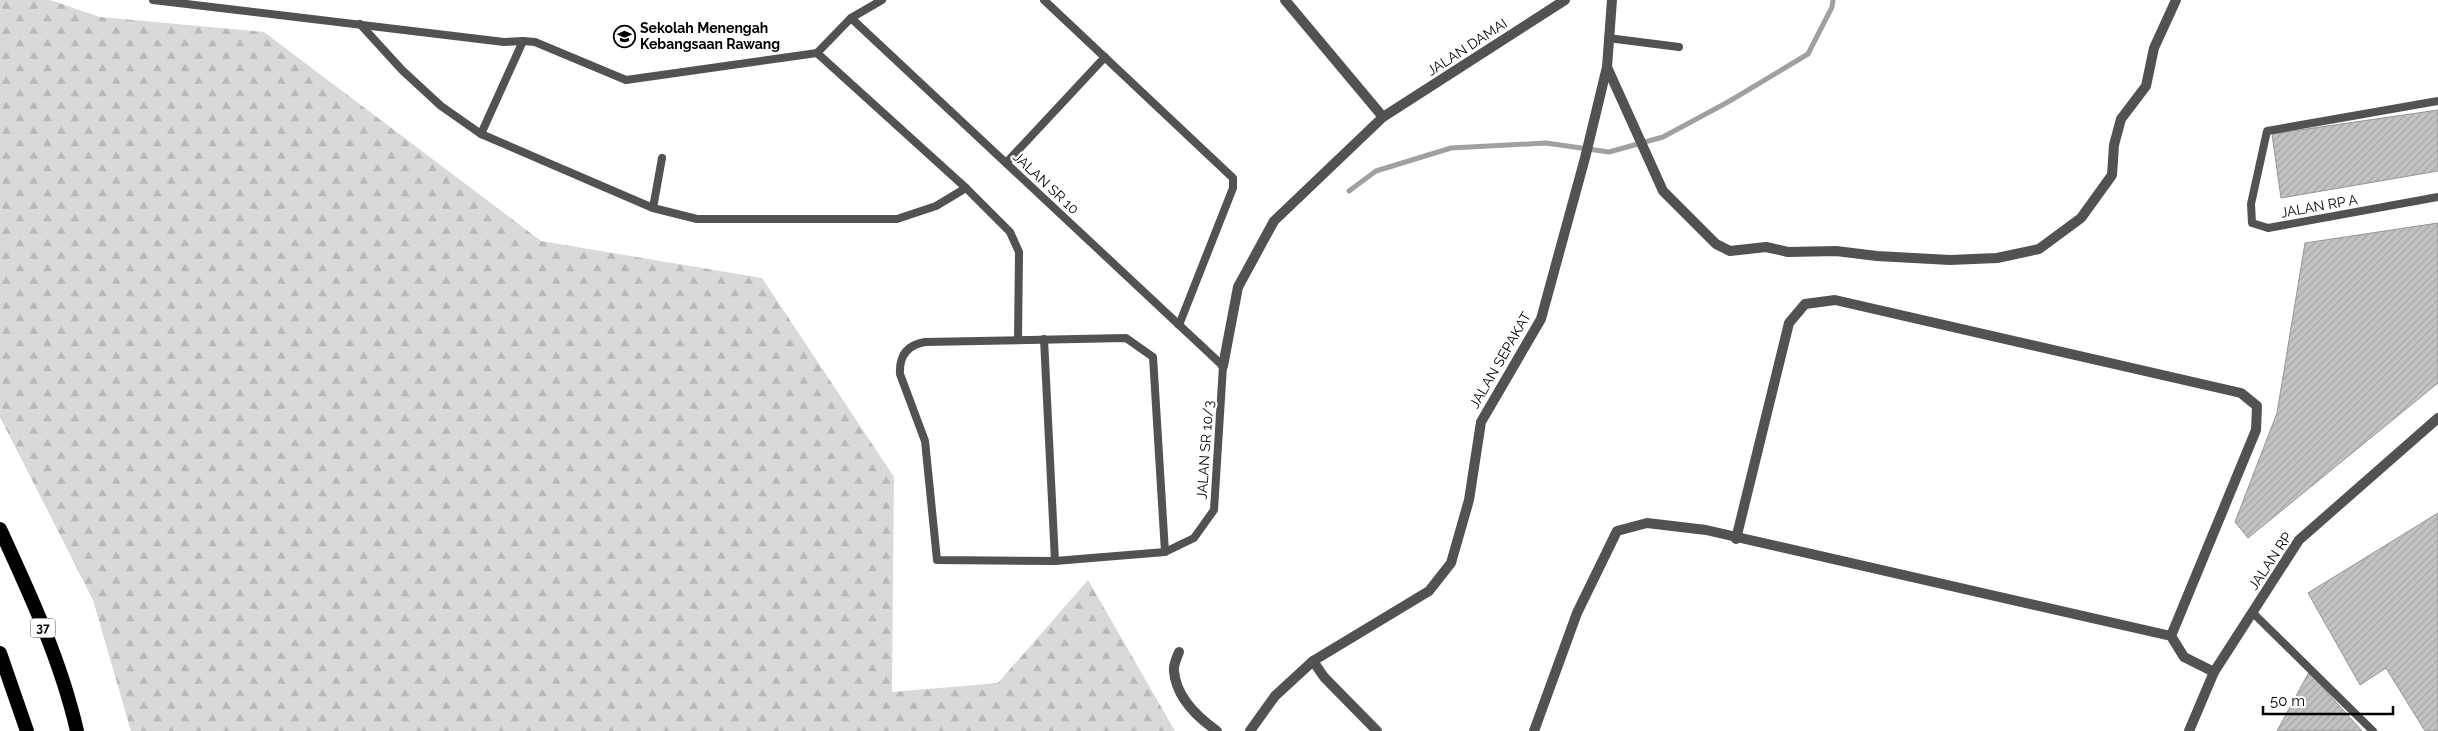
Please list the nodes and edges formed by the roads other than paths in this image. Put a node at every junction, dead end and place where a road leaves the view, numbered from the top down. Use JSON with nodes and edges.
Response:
{"nodes":[{"id":1,"x":153,"y":0,"type":"edge"},
{"id":2,"x":882,"y":0,"type":"edge"},
{"id":3,"x":1044,"y":0,"type":"edge"},
{"id":4,"x":1284,"y":0,"type":"edge"},
{"id":5,"x":1565,"y":0,"type":"edge"},
{"id":6,"x":1612,"y":0,"type":"edge"},
{"id":7,"x":2176,"y":0,"type":"edge"},
{"id":8,"x":851,"y":18,"type":"junction"},
{"id":9,"x":360,"y":24,"type":"junction"},
{"id":10,"x":1608,"y":38,"type":"junction"},
{"id":11,"x":523,"y":41,"type":"junction"},
{"id":12,"x":1678,"y":47,"type":"dead end"},
{"id":13,"x":818,"y":53,"type":"junction"},
{"id":14,"x":1105,"y":57,"type":"junction"},
{"id":15,"x":1607,"y":67,"type":"junction"},
{"id":16,"x":2438,"y":101,"type":"edge"},
{"id":17,"x":1383,"y":117,"type":"junction"},
{"id":18,"x":481,"y":134,"type":"junction"},
{"id":19,"x":662,"y":158,"type":"dead end"},
{"id":20,"x":1006,"y":162,"type":"junction"},
{"id":21,"x":966,"y":188,"type":"junction"},
{"id":22,"x":2438,"y":197,"type":"edge"},
{"id":23,"x":653,"y":208,"type":"junction"},
{"id":24,"x":1179,"y":325,"type":"junction"},
{"id":25,"x":1044,"y":339,"type":"junction"},
{"id":26,"x":1018,"y":340,"type":"junction"},
{"id":27,"x":1223,"y":366,"type":"junction"},
{"id":28,"x":2438,"y":418,"type":"edge"},
{"id":29,"x":0,"y":529,"type":"edge"},
{"id":30,"x":1736,"y":539,"type":"junction"},
{"id":31,"x":1165,"y":552,"type":"junction"},
{"id":32,"x":1055,"y":561,"type":"junction"},
{"id":33,"x":2252,"y":612,"type":"junction"},
{"id":34,"x":2171,"y":636,"type":"junction"},
{"id":35,"x":1179,"y":652,"type":"dead end"},
{"id":36,"x":0,"y":653,"type":"edge"},
{"id":37,"x":1313,"y":660,"type":"junction"},
{"id":38,"x":2214,"y":672,"type":"junction"},
{"id":39,"x":27,"y":731,"type":"edge"},
{"id":40,"x":77,"y":731,"type":"edge"},
{"id":41,"x":1217,"y":731,"type":"edge"},
{"id":42,"x":1250,"y":731,"type":"edge"},
{"id":43,"x":1377,"y":731,"type":"edge"},
{"id":44,"x":1534,"y":731,"type":"edge"},
{"id":45,"x":2188,"y":731,"type":"edge"},
{"id":46,"x":2373,"y":731,"type":"edge"}],
"edges":[{"from":1,"to":9,"type":"lane"},
{"from":2,"to":8,"type":"lane"},
{"from":3,"to":14,"type":"lane"},
{"from":4,"to":17,"type":"street"},
{"from":5,"to":17,"type":"street","name":"JALAN DAMAI"},
{"from":6,"to":10,"type":"street","name":"JALAN SEPAKAT"},
{"from":7,"to":15,"type":"street"},
{"from":8,"to":13,"type":"lane"},
{"from":8,"to":20,"type":"lane","name":"JALAN SR 10"},
{"from":9,"to":11,"type":"lane"},
{"from":9,"to":18,"type":"lane"},
{"from":10,"to":12,"type":"lane"},
{"from":10,"to":15,"type":"street","name":"JALAN SEPAKAT"},
{"from":11,"to":13,"type":"lane"},
{"from":11,"to":18,"type":"lane"},
{"from":13,"to":21,"type":"lane"},
{"from":14,"to":20,"type":"lane"},
{"from":14,"to":24,"type":"lane"},
{"from":15,"to":37,"type":"street","name":"JALAN SEPAKAT"},
{"from":16,"to":22,"type":"lane","name":"JALAN RP A"},
{"from":17,"to":27,"type":"street","name":"JALAN DAMAI"},
{"from":18,"to":23,"type":"lane"},
{"from":19,"to":23,"type":"lane"},
{"from":20,"to":24,"type":"lane","name":"JALAN SR 10"},
{"from":21,"to":23,"type":"lane"},
{"from":21,"to":26,"type":"lane"},
{"from":24,"to":27,"type":"lane","name":"JALAN SR 10"},
{"from":25,"to":26,"type":"lane"},
{"from":25,"to":31,"type":"lane"},
{"from":25,"to":32,"type":"lane"},
{"from":26,"to":32,"type":"lane","name":"JALAN SR 10/3"},
{"from":27,"to":31,"type":"lane","name":"JALAN SR 10/3"},
{"from":28,"to":33,"type":"street","name":"JALAN RP"},
{"from":29,"to":40,"type":"highway","number":"37"},
{"from":30,"to":34,"type":"street"},
{"from":30,"to":34,"type":"street"},
{"from":30,"to":44,"type":"street"},
{"from":31,"to":32,"type":"lane","name":"JALAN SR 10/3"},
{"from":33,"to":38,"type":"street","name":"JALAN RP"},
{"from":33,"to":46,"type":"lane"},
{"from":34,"to":38,"type":"street"},
{"from":35,"to":41,"type":"street"},
{"from":36,"to":39,"type":"highway"},
{"from":37,"to":42,"type":"street","name":"JALAN SEPAKAT"},
{"from":37,"to":43,"type":"street"},
{"from":38,"to":45,"type":"street","name":"JALAN RP"}]}
